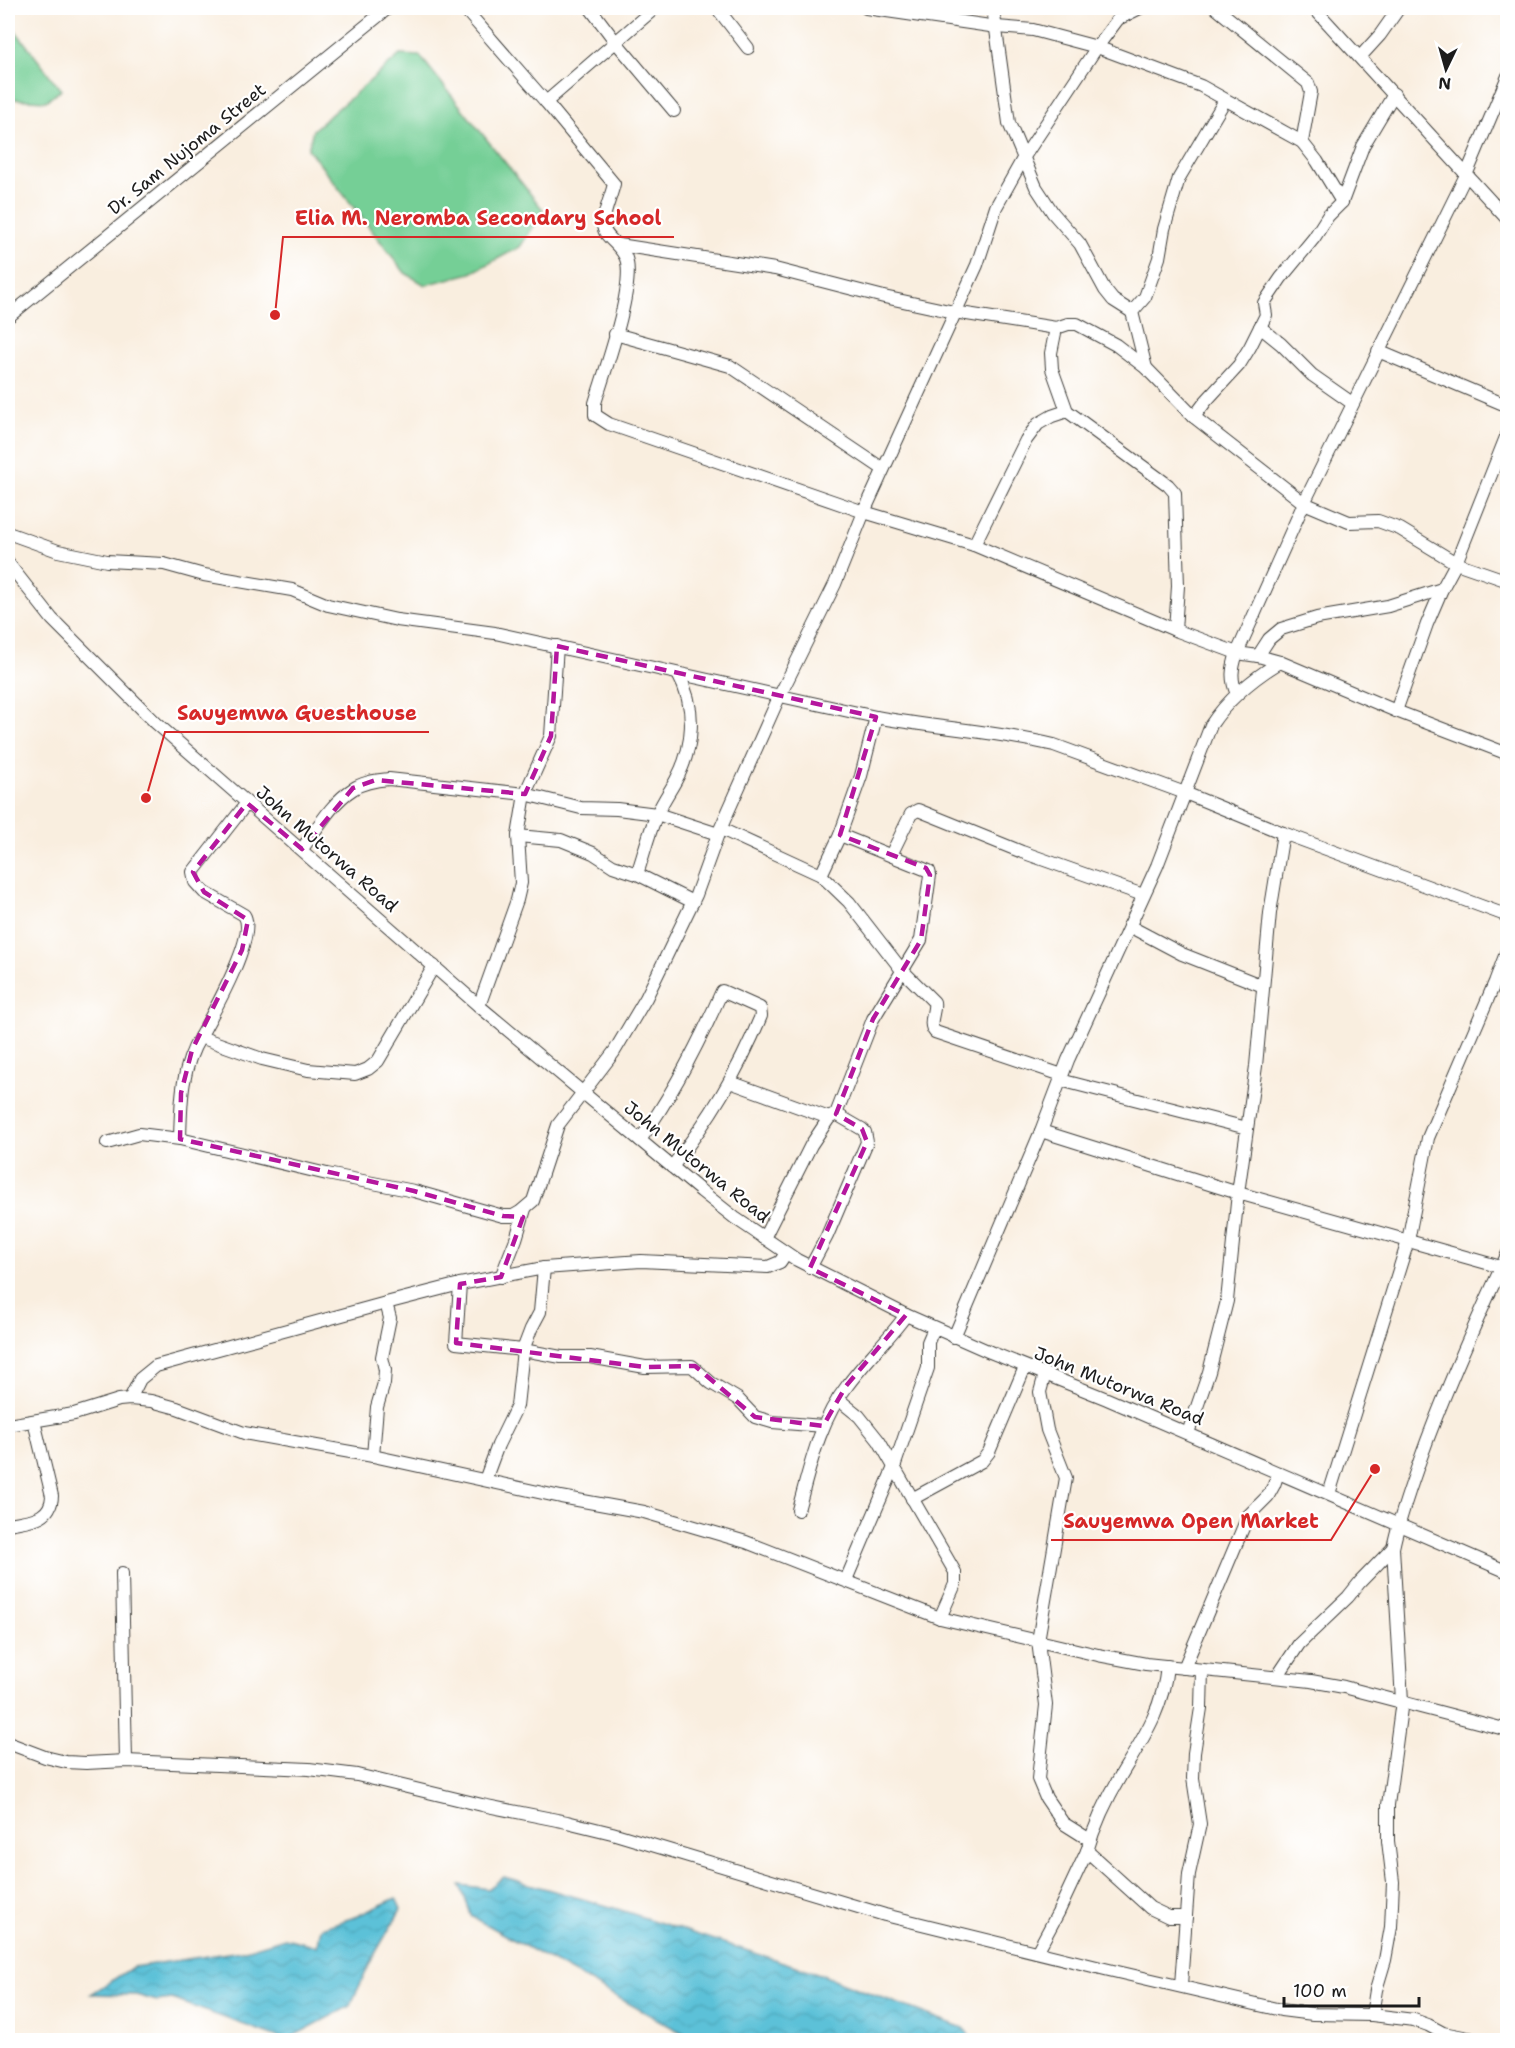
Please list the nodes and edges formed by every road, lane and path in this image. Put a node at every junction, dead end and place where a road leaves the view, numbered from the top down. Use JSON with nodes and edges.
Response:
{"nodes":[{"id":1,"x":388,"y":8,"type":"edge"},
{"id":2,"x":464,"y":8,"type":"edge"},
{"id":3,"x":590,"y":8,"type":"edge"},
{"id":4,"x":655,"y":8,"type":"edge"},
{"id":5,"x":717,"y":8,"type":"edge"},
{"id":6,"x":866,"y":8,"type":"edge"},
{"id":7,"x":993,"y":8,"type":"edge"},
{"id":8,"x":1140,"y":8,"type":"edge"},
{"id":9,"x":1216,"y":8,"type":"edge"},
{"id":10,"x":1314,"y":8,"type":"edge"},
{"id":11,"x":1399,"y":8,"type":"edge"},
{"id":12,"x":996,"y":27,"type":"junction"},
{"id":13,"x":615,"y":41,"type":"junction"},
{"id":14,"x":748,"y":48,"type":"dead end"},
{"id":15,"x":1097,"y":48,"type":"junction"},
{"id":16,"x":1360,"y":57,"type":"junction"},
{"id":17,"x":1508,"y":76,"type":"edge"},
{"id":18,"x":1394,"y":93,"type":"junction"},
{"id":19,"x":1225,"y":100,"type":"junction"},
{"id":20,"x":546,"y":102,"type":"junction"},
{"id":21,"x":674,"y":111,"type":"dead end"},
{"id":22,"x":1302,"y":142,"type":"junction"},
{"id":23,"x":1024,"y":157,"type":"junction"},
{"id":24,"x":1467,"y":173,"type":"junction"},
{"id":25,"x":1342,"y":202,"type":"junction"},
{"id":26,"x":1508,"y":220,"type":"edge"},
{"id":27,"x":619,"y":245,"type":"junction"},
{"id":28,"x":954,"y":312,"type":"junction"},
{"id":29,"x":1132,"y":312,"type":"junction"},
{"id":30,"x":8,"y":317,"type":"edge"},
{"id":31,"x":1260,"y":327,"type":"junction"},
{"id":32,"x":1056,"y":328,"type":"junction"},
{"id":33,"x":615,"y":334,"type":"junction"},
{"id":34,"x":1378,"y":351,"type":"junction"},
{"id":35,"x":1146,"y":368,"type":"junction"},
{"id":36,"x":1352,"y":403,"type":"junction"},
{"id":37,"x":1508,"y":406,"type":"edge"},
{"id":38,"x":1067,"y":411,"type":"junction"},
{"id":39,"x":1194,"y":417,"type":"junction"},
{"id":40,"x":1508,"y":432,"type":"edge"},
{"id":41,"x":883,"y":469,"type":"junction"},
{"id":42,"x":1304,"y":502,"type":"junction"},
{"id":43,"x":864,"y":512,"type":"junction"},
{"id":44,"x":8,"y":533,"type":"edge"},
{"id":45,"x":974,"y":545,"type":"junction"},
{"id":46,"x":8,"y":563,"type":"edge"},
{"id":47,"x":1456,"y":563,"type":"junction"},
{"id":48,"x":1508,"y":581,"type":"edge"},
{"id":49,"x":1442,"y":590,"type":"junction"},
{"id":50,"x":1175,"y":630,"type":"junction"},
{"id":51,"x":557,"y":646,"type":"junction"},
{"id":52,"x":1237,"y":653,"type":"junction"},
{"id":53,"x":1258,"y":656,"type":"junction"},
{"id":54,"x":1280,"y":662,"type":"junction"},
{"id":55,"x":678,"y":674,"type":"junction"},
{"id":56,"x":1237,"y":694,"type":"junction"},
{"id":57,"x":780,"y":695,"type":"junction"},
{"id":58,"x":1396,"y":711,"type":"junction"},
{"id":59,"x":876,"y":717,"type":"junction"},
{"id":60,"x":1508,"y":754,"type":"edge"},
{"id":61,"x":1185,"y":793,"type":"junction"},
{"id":62,"x":525,"y":794,"type":"junction"},
{"id":63,"x":247,"y":803,"type":"junction"},
{"id":64,"x":657,"y":814,"type":"junction"},
{"id":65,"x":720,"y":832,"type":"junction"},
{"id":66,"x":1283,"y":833,"type":"junction"},
{"id":67,"x":840,"y":835,"type":"junction"},
{"id":68,"x":518,"y":836,"type":"junction"},
{"id":69,"x":302,"y":849,"type":"junction"},
{"id":70,"x":891,"y":855,"type":"junction"},
{"id":71,"x":637,"y":874,"type":"junction"},
{"id":72,"x":821,"y":875,"type":"junction"},
{"id":73,"x":1143,"y":895,"type":"junction"},
{"id":74,"x":693,"y":902,"type":"junction"},
{"id":75,"x":1508,"y":916,"type":"edge"},
{"id":76,"x":1129,"y":926,"type":"junction"},
{"id":77,"x":1508,"y":948,"type":"edge"},
{"id":78,"x":434,"y":966,"type":"junction"},
{"id":79,"x":902,"y":969,"type":"junction"},
{"id":80,"x":1263,"y":986,"type":"junction"},
{"id":81,"x":478,"y":1006,"type":"junction"},
{"id":82,"x":200,"y":1037,"type":"junction"},
{"id":83,"x":1061,"y":1077,"type":"junction"},
{"id":84,"x":730,"y":1082,"type":"junction"},
{"id":85,"x":583,"y":1093,"type":"junction"},
{"id":86,"x":832,"y":1116,"type":"junction"},
{"id":87,"x":1247,"y":1128,"type":"junction"},
{"id":88,"x":1041,"y":1131,"type":"junction"},
{"id":89,"x":180,"y":1139,"type":"junction"},
{"id":90,"x":640,"y":1140,"type":"junction"},
{"id":91,"x":107,"y":1143,"type":"dead end"},
{"id":92,"x":672,"y":1167,"type":"junction"},
{"id":93,"x":1238,"y":1193,"type":"junction"},
{"id":94,"x":525,"y":1209,"type":"junction"},
{"id":95,"x":764,"y":1238,"type":"junction"},
{"id":96,"x":1408,"y":1241,"type":"junction"},
{"id":97,"x":1508,"y":1253,"type":"edge"},
{"id":98,"x":786,"y":1254,"type":"junction"},
{"id":99,"x":1504,"y":1267,"type":"edge"},
{"id":100,"x":544,"y":1268,"type":"junction"},
{"id":101,"x":810,"y":1268,"type":"junction"},
{"id":102,"x":501,"y":1277,"type":"junction"},
{"id":103,"x":460,"y":1284,"type":"junction"},
{"id":104,"x":386,"y":1303,"type":"junction"},
{"id":105,"x":906,"y":1315,"type":"junction"},
{"id":106,"x":934,"y":1328,"type":"junction"},
{"id":107,"x":954,"y":1337,"type":"junction"},
{"id":108,"x":523,"y":1350,"type":"junction"},
{"id":109,"x":1025,"y":1366,"type":"junction"},
{"id":110,"x":1045,"y":1374,"type":"junction"},
{"id":111,"x":130,"y":1399,"type":"junction"},
{"id":112,"x":838,"y":1400,"type":"junction"},
{"id":113,"x":34,"y":1421,"type":"junction"},
{"id":114,"x":8,"y":1425,"type":"edge"},
{"id":115,"x":823,"y":1426,"type":"junction"},
{"id":116,"x":1188,"y":1433,"type":"junction"},
{"id":117,"x":373,"y":1456,"type":"junction"},
{"id":118,"x":894,"y":1467,"type":"junction"},
{"id":119,"x":1278,"y":1473,"type":"junction"},
{"id":120,"x":485,"y":1479,"type":"junction"},
{"id":121,"x":1329,"y":1494,"type":"junction"},
{"id":122,"x":912,"y":1499,"type":"junction"},
{"id":123,"x":798,"y":1510,"type":"dead end"},
{"id":124,"x":8,"y":1524,"type":"edge"},
{"id":125,"x":1398,"y":1524,"type":"junction"},
{"id":126,"x":1393,"y":1548,"type":"junction"},
{"id":127,"x":1508,"y":1572,"type":"edge"},
{"id":128,"x":122,"y":1573,"type":"dead end"},
{"id":129,"x":846,"y":1580,"type":"junction"},
{"id":130,"x":940,"y":1618,"type":"junction"},
{"id":131,"x":1038,"y":1641,"type":"junction"},
{"id":132,"x":1167,"y":1666,"type":"junction"},
{"id":133,"x":1184,"y":1668,"type":"junction"},
{"id":134,"x":1202,"y":1670,"type":"junction"},
{"id":135,"x":1278,"y":1677,"type":"junction"},
{"id":136,"x":1402,"y":1701,"type":"junction"},
{"id":137,"x":1508,"y":1730,"type":"edge"},
{"id":138,"x":8,"y":1743,"type":"edge"},
{"id":139,"x":126,"y":1761,"type":"junction"},
{"id":140,"x":1089,"y":1846,"type":"junction"},
{"id":141,"x":1186,"y":1917,"type":"junction"},
{"id":142,"x":1037,"y":1952,"type":"junction"},
{"id":143,"x":1181,"y":1985,"type":"junction"},
{"id":144,"x":1372,"y":2015,"type":"junction"},
{"id":145,"x":1479,"y":2040,"type":"edge"}],
"edges":[{"from":1,"to":30,"type":"street","name":"Dr. Sam Nujoma Street"},
{"from":2,"to":20,"type":"street"},
{"from":3,"to":13,"type":"street"},
{"from":4,"to":13,"type":"street"},
{"from":5,"to":14,"type":"street"},
{"from":6,"to":12,"type":"street"},
{"from":7,"to":12,"type":"street"},
{"from":8,"to":15,"type":"street"},
{"from":9,"to":22,"type":"street"},
{"from":10,"to":16,"type":"street"},
{"from":11,"to":16,"type":"street"},
{"from":12,"to":15,"type":"street"},
{"from":12,"to":23,"type":"street"},
{"from":13,"to":20,"type":"street"},
{"from":13,"to":21,"type":"street"},
{"from":15,"to":19,"type":"street"},
{"from":15,"to":23,"type":"street"},
{"from":16,"to":18,"type":"street"},
{"from":17,"to":24,"type":"street"},
{"from":18,"to":24,"type":"street"},
{"from":18,"to":25,"type":"street"},
{"from":19,"to":22,"type":"street"},
{"from":19,"to":29,"type":"street"},
{"from":20,"to":27,"type":"street"},
{"from":22,"to":25,"type":"street"},
{"from":23,"to":28,"type":"street"},
{"from":23,"to":29,"type":"street"},
{"from":24,"to":26,"type":"street"},
{"from":24,"to":34,"type":"street"},
{"from":25,"to":31,"type":"street"},
{"from":27,"to":28,"type":"street"},
{"from":27,"to":33,"type":"street"},
{"from":28,"to":32,"type":"street"},
{"from":28,"to":41,"type":"street"},
{"from":29,"to":35,"type":"street"},
{"from":31,"to":36,"type":"street"},
{"from":31,"to":39,"type":"street"},
{"from":32,"to":35,"type":"street"},
{"from":32,"to":38,"type":"street"},
{"from":33,"to":41,"type":"street"},
{"from":33,"to":43,"type":"street"},
{"from":34,"to":36,"type":"street"},
{"from":34,"to":37,"type":"street"},
{"from":35,"to":39,"type":"street"},
{"from":36,"to":42,"type":"street"},
{"from":38,"to":45,"type":"street"},
{"from":38,"to":50,"type":"street"},
{"from":39,"to":42,"type":"street"},
{"from":40,"to":47,"type":"street"},
{"from":41,"to":43,"type":"street"},
{"from":42,"to":47,"type":"street"},
{"from":42,"to":52,"type":"street"},
{"from":43,"to":45,"type":"street"},
{"from":43,"to":57,"type":"street"},
{"from":44,"to":51,"type":"street"},
{"from":45,"to":50,"type":"street"},
{"from":46,"to":63,"type":"street","name":"John Mutorwa Road"},
{"from":47,"to":48,"type":"street"},
{"from":47,"to":49,"type":"street"},
{"from":49,"to":53,"type":"street"},
{"from":49,"to":58,"type":"street"},
{"from":50,"to":52,"type":"street"},
{"from":51,"to":55,"type":"street"},
{"from":51,"to":62,"type":"street"},
{"from":52,"to":53,"type":"street"},
{"from":52,"to":56,"type":"street"},
{"from":53,"to":54,"type":"street"},
{"from":54,"to":56,"type":"street"},
{"from":54,"to":58,"type":"street"},
{"from":55,"to":57,"type":"street"},
{"from":55,"to":64,"type":"street"},
{"from":56,"to":61,"type":"street"},
{"from":57,"to":59,"type":"street"},
{"from":57,"to":65,"type":"street"},
{"from":58,"to":60,"type":"street"},
{"from":59,"to":61,"type":"street"},
{"from":59,"to":67,"type":"street"},
{"from":61,"to":66,"type":"street"},
{"from":61,"to":73,"type":"street"},
{"from":62,"to":64,"type":"street"},
{"from":62,"to":68,"type":"street"},
{"from":62,"to":69,"type":"street"},
{"from":63,"to":69,"type":"street","name":"John Mutorwa Road"},
{"from":63,"to":82,"type":"street"},
{"from":64,"to":65,"type":"street"},
{"from":64,"to":71,"type":"street"},
{"from":65,"to":72,"type":"street"},
{"from":65,"to":74,"type":"street"},
{"from":66,"to":75,"type":"street"},
{"from":66,"to":80,"type":"street"},
{"from":67,"to":70,"type":"street"},
{"from":67,"to":72,"type":"street"},
{"from":68,"to":71,"type":"street"},
{"from":68,"to":81,"type":"street"},
{"from":69,"to":78,"type":"street","name":"John Mutorwa Road"},
{"from":70,"to":73,"type":"street"},
{"from":70,"to":79,"type":"street"},
{"from":71,"to":74,"type":"street"},
{"from":72,"to":79,"type":"street"},
{"from":73,"to":76,"type":"street"},
{"from":74,"to":85,"type":"street"},
{"from":76,"to":80,"type":"street"},
{"from":76,"to":83,"type":"street"},
{"from":77,"to":96,"type":"street"},
{"from":78,"to":81,"type":"street","name":"John Mutorwa Road"},
{"from":78,"to":82,"type":"street"},
{"from":79,"to":83,"type":"street"},
{"from":79,"to":86,"type":"street"},
{"from":80,"to":87,"type":"street"},
{"from":81,"to":85,"type":"street","name":"John Mutorwa Road"},
{"from":82,"to":89,"type":"street"},
{"from":83,"to":87,"type":"street"},
{"from":83,"to":88,"type":"street"},
{"from":84,"to":86,"type":"street"},
{"from":84,"to":90,"type":"street"},
{"from":84,"to":92,"type":"street"},
{"from":85,"to":90,"type":"street","name":"John Mutorwa Road"},
{"from":85,"to":94,"type":"street"},
{"from":86,"to":95,"type":"street"},
{"from":86,"to":101,"type":"street"},
{"from":87,"to":93,"type":"street"},
{"from":88,"to":93,"type":"street"},
{"from":88,"to":107,"type":"street"},
{"from":89,"to":91,"type":"street"},
{"from":89,"to":94,"type":"street"},
{"from":90,"to":92,"type":"street","name":"John Mutorwa Road"},
{"from":92,"to":95,"type":"street","name":"John Mutorwa Road"},
{"from":93,"to":96,"type":"street"},
{"from":93,"to":116,"type":"street"},
{"from":94,"to":102,"type":"street"},
{"from":95,"to":98,"type":"street","name":"John Mutorwa Road"},
{"from":96,"to":99,"type":"street"},
{"from":96,"to":121,"type":"street"},
{"from":97,"to":99,"type":"street"},
{"from":98,"to":100,"type":"street"},
{"from":98,"to":101,"type":"street","name":"John Mutorwa Road"},
{"from":99,"to":125,"type":"street"},
{"from":100,"to":102,"type":"street"},
{"from":100,"to":108,"type":"street"},
{"from":101,"to":105,"type":"street","name":"John Mutorwa Road"},
{"from":102,"to":103,"type":"street"},
{"from":103,"to":104,"type":"street"},
{"from":103,"to":108,"type":"street"},
{"from":104,"to":111,"type":"street"},
{"from":104,"to":117,"type":"street"},
{"from":105,"to":106,"type":"street","name":"John Mutorwa Road"},
{"from":105,"to":112,"type":"street"},
{"from":106,"to":107,"type":"street","name":"John Mutorwa Road"},
{"from":106,"to":118,"type":"street"},
{"from":107,"to":109,"type":"street","name":"John Mutorwa Road"},
{"from":108,"to":115,"type":"street"},
{"from":108,"to":120,"type":"street"},
{"from":109,"to":110,"type":"street","name":"John Mutorwa Road"},
{"from":109,"to":122,"type":"street"},
{"from":110,"to":116,"type":"street","name":"John Mutorwa Road"},
{"from":110,"to":131,"type":"street"},
{"from":111,"to":113,"type":"street"},
{"from":111,"to":117,"type":"street"},
{"from":112,"to":115,"type":"street"},
{"from":112,"to":118,"type":"street"},
{"from":113,"to":114,"type":"street"},
{"from":113,"to":124,"type":"street"},
{"from":115,"to":123,"type":"street"},
{"from":116,"to":119,"type":"street","name":"John Mutorwa Road"},
{"from":117,"to":120,"type":"street"},
{"from":118,"to":122,"type":"street"},
{"from":118,"to":129,"type":"street"},
{"from":119,"to":121,"type":"street","name":"John Mutorwa Road"},
{"from":119,"to":133,"type":"street"},
{"from":120,"to":129,"type":"street"},
{"from":121,"to":125,"type":"street","name":"John Mutorwa Road"},
{"from":122,"to":130,"type":"street"},
{"from":125,"to":126,"type":"street"},
{"from":125,"to":127,"type":"street","name":"John Mutorwa Road"},
{"from":126,"to":135,"type":"street"},
{"from":126,"to":136,"type":"street"},
{"from":128,"to":139,"type":"street"},
{"from":129,"to":130,"type":"street"},
{"from":130,"to":131,"type":"street"},
{"from":131,"to":132,"type":"street"},
{"from":131,"to":140,"type":"street"},
{"from":132,"to":133,"type":"street"},
{"from":132,"to":140,"type":"street"},
{"from":133,"to":134,"type":"street"},
{"from":134,"to":135,"type":"street"},
{"from":134,"to":141,"type":"street"},
{"from":135,"to":136,"type":"street"},
{"from":136,"to":137,"type":"street"},
{"from":136,"to":144,"type":"street"},
{"from":138,"to":139,"type":"street"},
{"from":139,"to":142,"type":"street"},
{"from":140,"to":141,"type":"street"},
{"from":140,"to":142,"type":"street"},
{"from":141,"to":143,"type":"street"},
{"from":142,"to":143,"type":"street"},
{"from":143,"to":144,"type":"street"},
{"from":144,"to":145,"type":"street"}]}
